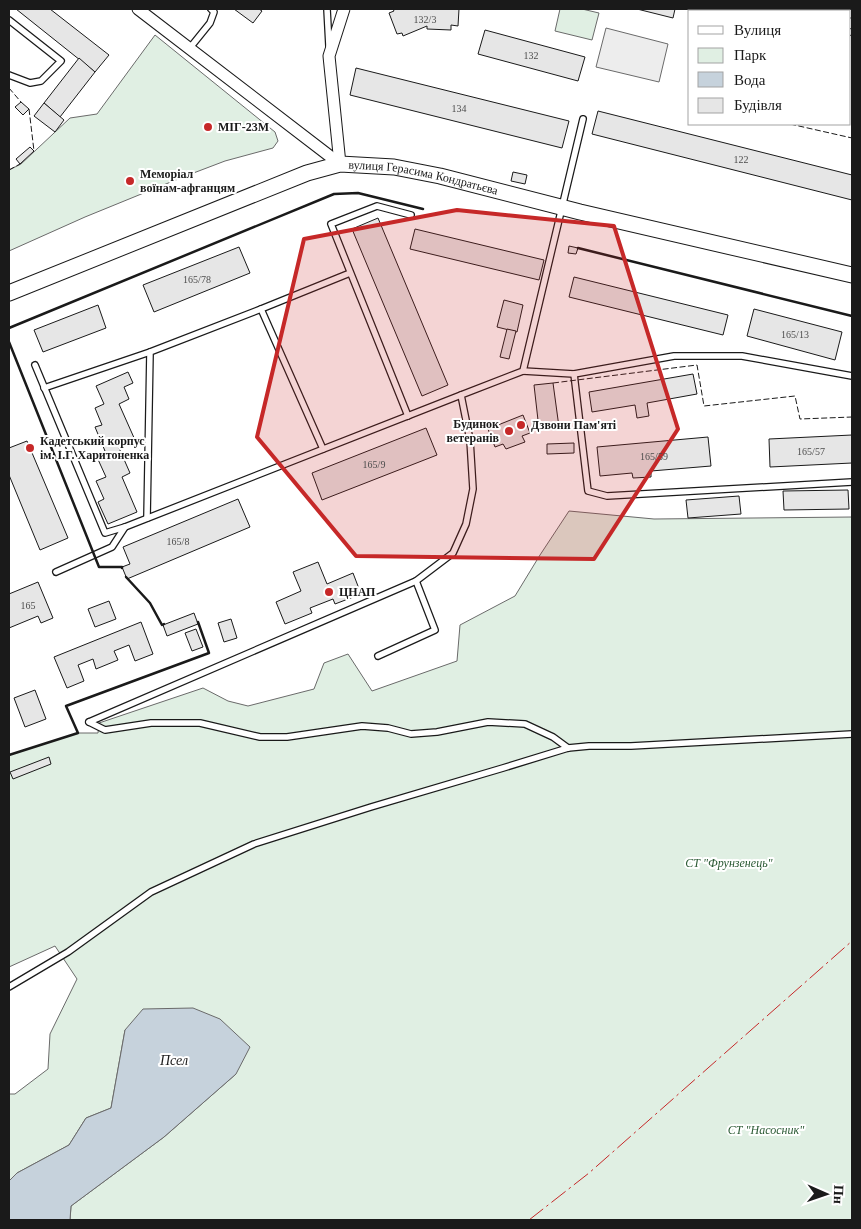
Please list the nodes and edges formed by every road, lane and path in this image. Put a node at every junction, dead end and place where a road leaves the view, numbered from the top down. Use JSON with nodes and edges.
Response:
{"nodes":[{"id":1,"x":138,"y":9,"type":"edge"},
{"id":2,"x":211,"y":9,"type":"edge"},
{"id":3,"x":327,"y":9,"type":"edge"},
{"id":4,"x":346,"y":10,"type":"edge"},
{"id":5,"x":9,"y":20,"type":"edge"},
{"id":6,"x":189,"y":49,"type":"junction"},
{"id":7,"x":329,"y":56,"type":"junction"},
{"id":8,"x":9,"y":75,"type":"edge"},
{"id":9,"x":584,"y":118,"type":"dead end"},
{"id":10,"x":340,"y":164,"type":"junction"},
{"id":11,"x":562,"y":207,"type":"junction"},
{"id":12,"x":411,"y":215,"type":"dead end"},
{"id":13,"x":350,"y":273,"type":"junction"},
{"id":14,"x":852,"y":275,"type":"edge"},
{"id":15,"x":9,"y":294,"type":"edge"},
{"id":16,"x":261,"y":309,"type":"junction"},
{"id":17,"x":150,"y":352,"type":"junction"},
{"id":18,"x":35,"y":365,"type":"dead end"},
{"id":19,"x":523,"y":370,"type":"junction"},
{"id":20,"x":574,"y":374,"type":"junction"},
{"id":21,"x":852,"y":376,"type":"edge"},
{"id":22,"x":44,"y":388,"type":"junction"},
{"id":23,"x":461,"y":395,"type":"junction"},
{"id":24,"x":408,"y":416,"type":"junction"},
{"id":25,"x":322,"y":449,"type":"junction"},
{"id":26,"x":852,"y":482,"type":"edge"},
{"id":27,"x":147,"y":518,"type":"junction"},
{"id":28,"x":125,"y":527,"type":"junction"},
{"id":29,"x":56,"y":572,"type":"dead end"},
{"id":30,"x":416,"y":581,"type":"junction"},
{"id":31,"x":378,"y":656,"type":"dead end"},
{"id":32,"x":852,"y":734,"type":"edge"},
{"id":33,"x":568,"y":748,"type":"junction"},
{"id":34,"x":9,"y":987,"type":"edge"}],
"edges":[{"from":1,"to":6,"type":"street"},
{"from":2,"to":6,"type":"lane"},
{"from":3,"to":7,"type":"lane"},
{"from":4,"to":7,"type":"street"},
{"from":5,"to":8,"type":"lane"},
{"from":6,"to":10,"type":"street"},
{"from":7,"to":10,"type":"street"},
{"from":9,"to":11,"type":"lane"},
{"from":10,"to":11,"type":"main road","name":"вулиця Герасима Кондратьєва"},
{"from":10,"to":15,"type":"main road","name":"вулиця Герасима Кондратьєва"},
{"from":11,"to":14,"type":"main road","name":"вулиця Герасима Кондратьєва"},
{"from":11,"to":19,"type":"lane"},
{"from":12,"to":13,"type":"lane"},
{"from":13,"to":16,"type":"lane"},
{"from":13,"to":24,"type":"lane"},
{"from":16,"to":17,"type":"lane"},
{"from":16,"to":25,"type":"lane"},
{"from":17,"to":22,"type":"lane"},
{"from":17,"to":27,"type":"lane"},
{"from":18,"to":22,"type":"lane"},
{"from":19,"to":20,"type":"lane"},
{"from":19,"to":23,"type":"lane"},
{"from":20,"to":21,"type":"lane"},
{"from":20,"to":26,"type":"lane"},
{"from":22,"to":28,"type":"lane"},
{"from":23,"to":24,"type":"lane"},
{"from":23,"to":30,"type":"lane"},
{"from":24,"to":25,"type":"lane"},
{"from":25,"to":27,"type":"lane"},
{"from":27,"to":28,"type":"lane"},
{"from":28,"to":29,"type":"lane"},
{"from":30,"to":31,"type":"lane"},
{"from":30,"to":33,"type":"lane"},
{"from":32,"to":33,"type":"lane"},
{"from":33,"to":34,"type":"lane"}]}
